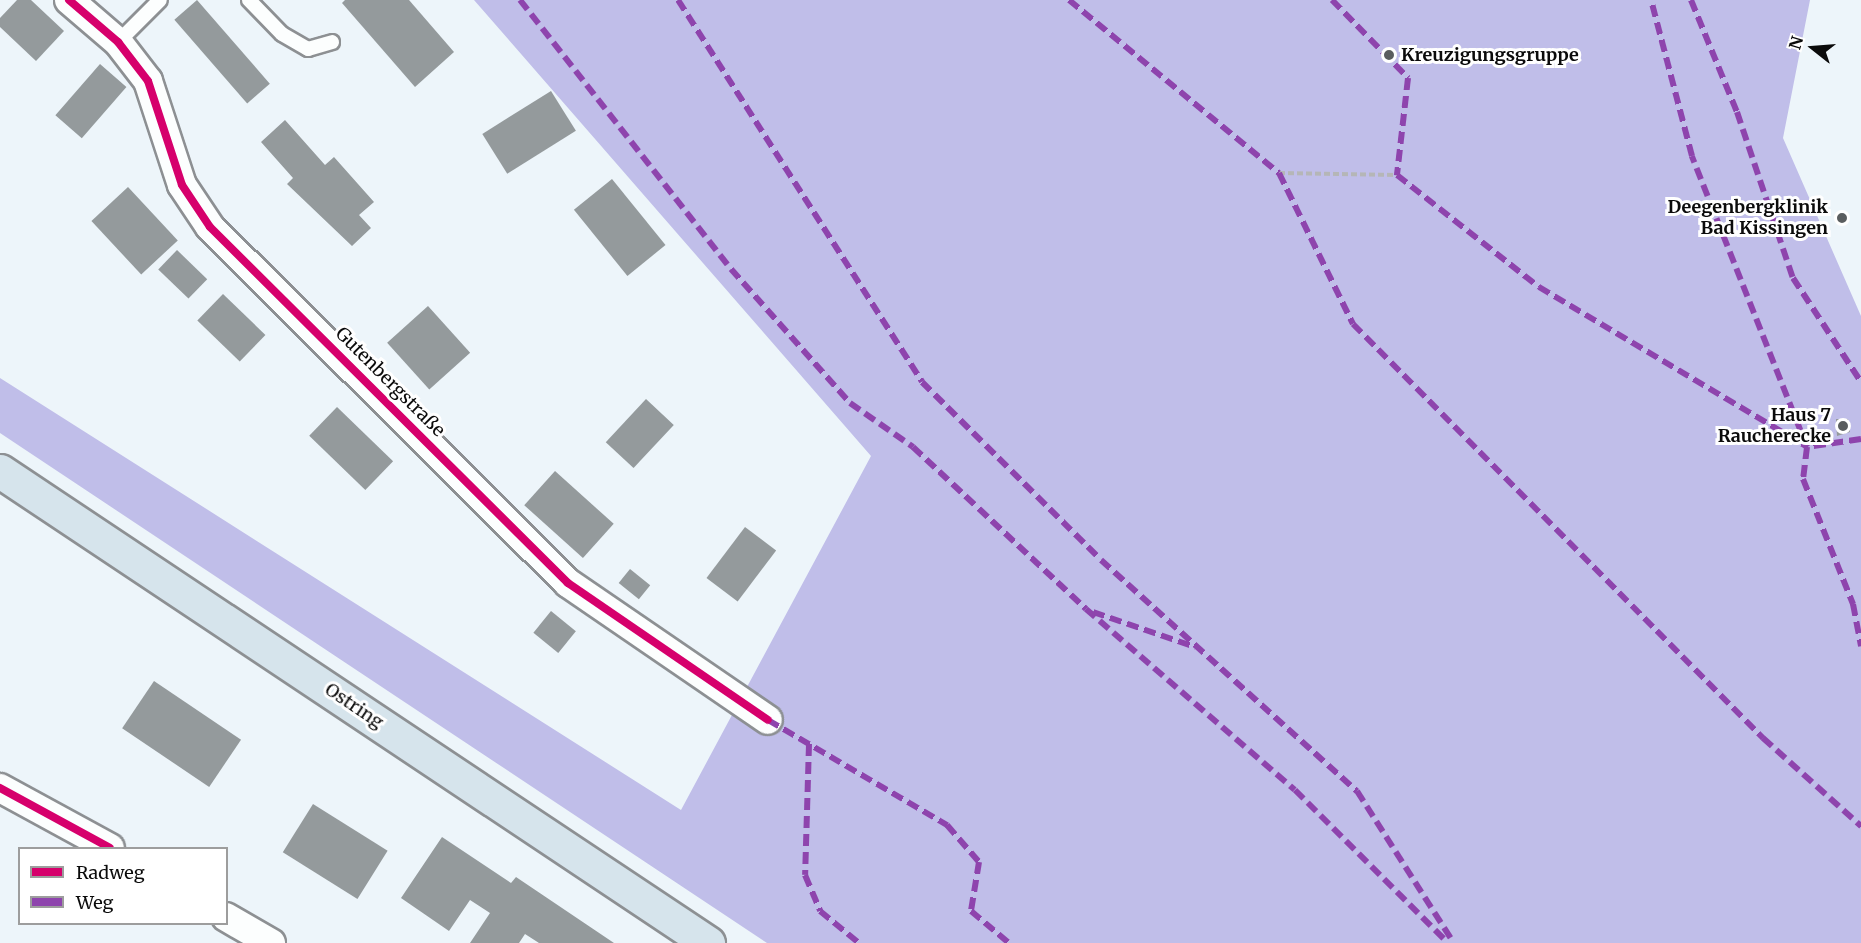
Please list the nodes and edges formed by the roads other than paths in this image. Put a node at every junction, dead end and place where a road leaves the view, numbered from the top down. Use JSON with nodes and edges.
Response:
{"nodes":[{"id":1,"x":69,"y":0,"type":"edge"},
{"id":2,"x":160,"y":0,"type":"edge"},
{"id":3,"x":249,"y":0,"type":"edge"},
{"id":4,"x":118,"y":42,"type":"junction"},
{"id":5,"x":332,"y":42,"type":"dead end"},
{"id":6,"x":0,"y":471,"type":"edge"},
{"id":7,"x":768,"y":720,"type":"dead end"},
{"id":8,"x":0,"y":788,"type":"edge"},
{"id":9,"x":106,"y":847,"type":"edge"},
{"id":10,"x":228,"y":918,"type":"edge"},
{"id":11,"x":271,"y":943,"type":"edge"},
{"id":12,"x":708,"y":943,"type":"edge"}],
"edges":[{"from":1,"to":4,"type":"street","name":"Gutenbergstraße"},
{"from":2,"to":4,"type":"lane"},
{"from":3,"to":5,"type":"lane"},
{"from":4,"to":7,"type":"street","name":"Gutenbergstraße"},
{"from":6,"to":12,"type":"main road","name":"Ostring"},
{"from":8,"to":9,"type":"street"},
{"from":10,"to":11,"type":"street"}]}
